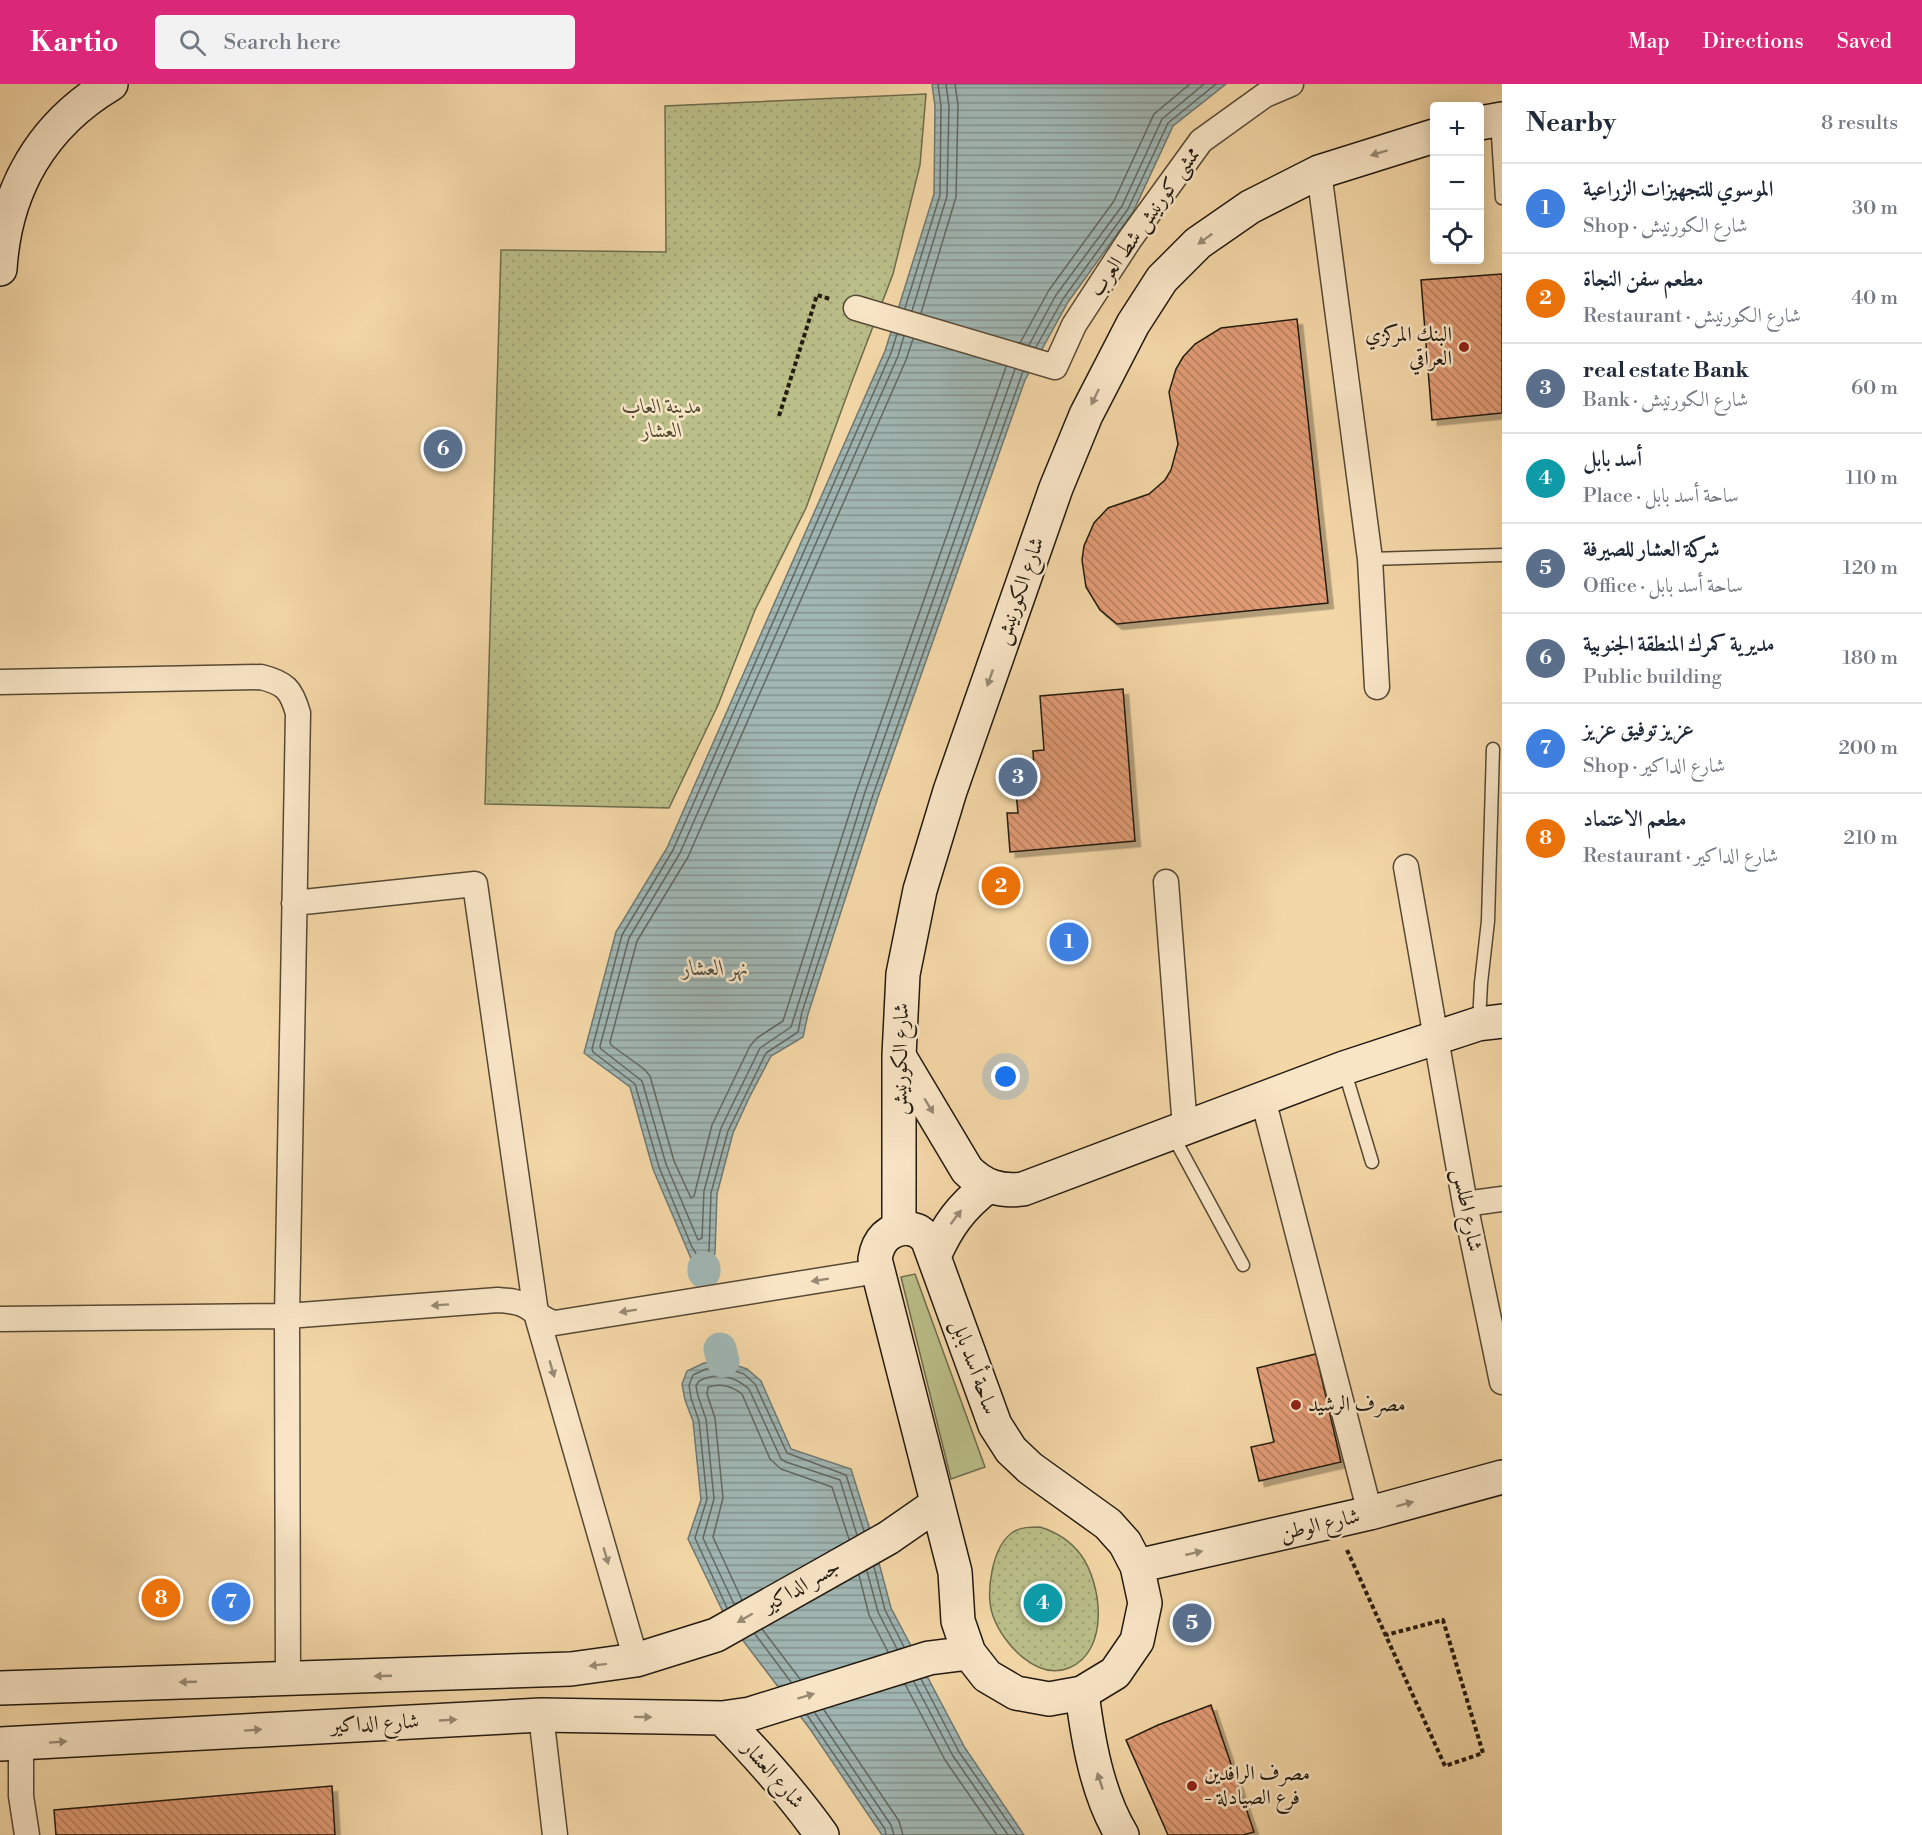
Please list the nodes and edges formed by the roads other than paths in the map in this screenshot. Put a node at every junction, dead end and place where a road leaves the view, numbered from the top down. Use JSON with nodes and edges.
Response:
{"nodes":[{"id":1,"x":111,"y":84,"type":"edge"},
{"id":2,"x":1292,"y":84,"type":"edge"},
{"id":3,"x":1493,"y":121,"type":"edge"},
{"id":4,"x":1430,"y":137,"type":"edge"},
{"id":5,"x":1319,"y":172,"type":"junction"},
{"id":6,"x":1502,"y":198,"type":"edge"},
{"id":7,"x":0,"y":269,"type":"edge"},
{"id":8,"x":856,"y":308,"type":"road end"},
{"id":9,"x":1502,"y":555,"type":"edge"},
{"id":10,"x":1370,"y":559,"type":"junction"},
{"id":11,"x":0,"y":682,"type":"edge"},
{"id":12,"x":1377,"y":687,"type":"dead end"},
{"id":13,"x":1493,"y":749,"type":"dead end"},
{"id":14,"x":1407,"y":867,"type":"dead end"},
{"id":15,"x":1166,"y":882,"type":"dead end"},
{"id":16,"x":294,"y":903,"type":"junction"},
{"id":17,"x":1490,"y":1022,"type":"edge"},
{"id":18,"x":1437,"y":1037,"type":"junction"},
{"id":19,"x":899,"y":1056,"type":"junction"},
{"id":20,"x":1344,"y":1068,"type":"junction"},
{"id":21,"x":1263,"y":1099,"type":"junction"},
{"id":22,"x":1178,"y":1131,"type":"junction"},
{"id":23,"x":1372,"y":1162,"type":"dead end"},
{"id":24,"x":988,"y":1186,"type":"junction"},
{"id":25,"x":1502,"y":1199,"type":"edge"},
{"id":26,"x":1465,"y":1204,"type":"junction"},
{"id":27,"x":899,"y":1229,"type":"junction"},
{"id":28,"x":934,"y":1256,"type":"junction"},
{"id":29,"x":1243,"y":1265,"type":"dead end"},
{"id":30,"x":878,"y":1271,"type":"junction"},
{"id":31,"x":536,"y":1313,"type":"junction"},
{"id":32,"x":287,"y":1316,"type":"junction"},
{"id":33,"x":0,"y":1319,"type":"edge"},
{"id":34,"x":1502,"y":1382,"type":"edge"},
{"id":35,"x":1502,"y":1477,"type":"edge"},
{"id":36,"x":937,"y":1504,"type":"junction"},
{"id":37,"x":1370,"y":1513,"type":"junction"},
{"id":38,"x":1137,"y":1566,"type":"junction"},
{"id":39,"x":969,"y":1653,"type":"junction"},
{"id":40,"x":636,"y":1660,"type":"junction"},
{"id":41,"x":288,"y":1679,"type":"junction"},
{"id":42,"x":0,"y":1688,"type":"edge"},
{"id":43,"x":1082,"y":1693,"type":"junction"},
{"id":44,"x":541,"y":1715,"type":"junction"},
{"id":45,"x":736,"y":1716,"type":"junction"},
{"id":46,"x":10,"y":1744,"type":"edge"},
{"id":47,"x":27,"y":1835,"type":"edge"},
{"id":48,"x":555,"y":1835,"type":"edge"},
{"id":49,"x":822,"y":1835,"type":"edge"},
{"id":50,"x":1122,"y":1835,"type":"edge"}],
"edges":[{"from":1,"to":7,"type":"main road"},
{"from":2,"to":8,"type":"street","name":"ممشى كورنيش شط العرب"},
{"from":3,"to":6,"type":"lane"},
{"from":4,"to":5,"type":"main road","name":"شارع الكورنيش","one_way":true},
{"from":5,"to":10,"type":"street"},
{"from":5,"to":19,"type":"main road","name":"شارع الكورنيش","one_way":true},
{"from":9,"to":10,"type":"lane"},
{"from":10,"to":12,"type":"street"},
{"from":11,"to":16,"type":"street"},
{"from":13,"to":17,"type":"lane"},
{"from":14,"to":18,"type":"street","name":"شارع اطلس"},
{"from":15,"to":22,"type":"street"},
{"from":16,"to":31,"type":"street"},
{"from":16,"to":32,"type":"street"},
{"from":17,"to":18,"type":"main road"},
{"from":18,"to":20,"type":"main road"},
{"from":18,"to":26,"type":"street","name":"شارع اطلس"},
{"from":19,"to":24,"type":"main road","one_way":true},
{"from":19,"to":27,"type":"main road","name":"شارع الكورنيش"},
{"from":20,"to":21,"type":"main road"},
{"from":20,"to":23,"type":"lane"},
{"from":21,"to":22,"type":"main road"},
{"from":21,"to":37,"type":"street"},
{"from":22,"to":24,"type":"main road"},
{"from":22,"to":29,"type":"lane"},
{"from":28,"to":24,"type":"main road","one_way":true},
{"from":25,"to":26,"type":"street"},
{"from":26,"to":34,"type":"street","name":"شارع اطلس"},
{"from":27,"to":28,"type":"main road","name":"ساحة أسد بابل"},
{"from":27,"to":30,"type":"main road","name":"ساحة أسد بابل"},
{"from":28,"to":38,"type":"main road","name":"ساحة أسد بابل"},
{"from":30,"to":31,"type":"street","one_way":true},
{"from":30,"to":36,"type":"main road","name":"ساحة أسد بابل"},
{"from":31,"to":32,"type":"street","one_way":true},
{"from":31,"to":40,"type":"street","one_way":true},
{"from":32,"to":33,"type":"street"},
{"from":32,"to":41,"type":"street"},
{"from":37,"to":35,"type":"main road","name":"شارع الوطن","one_way":true},
{"from":36,"to":39,"type":"main road","name":"ساحة أسد بابل"},
{"from":36,"to":40,"type":"main road","name":"جسر الداكير","one_way":true},
{"from":38,"to":37,"type":"main road","name":"شارع الوطن","one_way":true},
{"from":38,"to":43,"type":"main road","name":"ساحة أسد بابل"},
{"from":39,"to":43,"type":"main road","name":"ساحة أسد بابل"},
{"from":45,"to":39,"type":"main road","one_way":true},
{"from":40,"to":41,"type":"main road","one_way":true},
{"from":41,"to":42,"type":"main road","one_way":true},
{"from":50,"to":43,"type":"main road","one_way":true},
{"from":44,"to":45,"type":"main road","name":"شارع الداكير","one_way":true},
{"from":46,"to":44,"type":"main road","name":"شارع الداكير","one_way":true},
{"from":44,"to":48,"type":"street"},
{"from":45,"to":49,"type":"main road","name":"شارع العشار"},
{"from":46,"to":47,"type":"street"}]}
